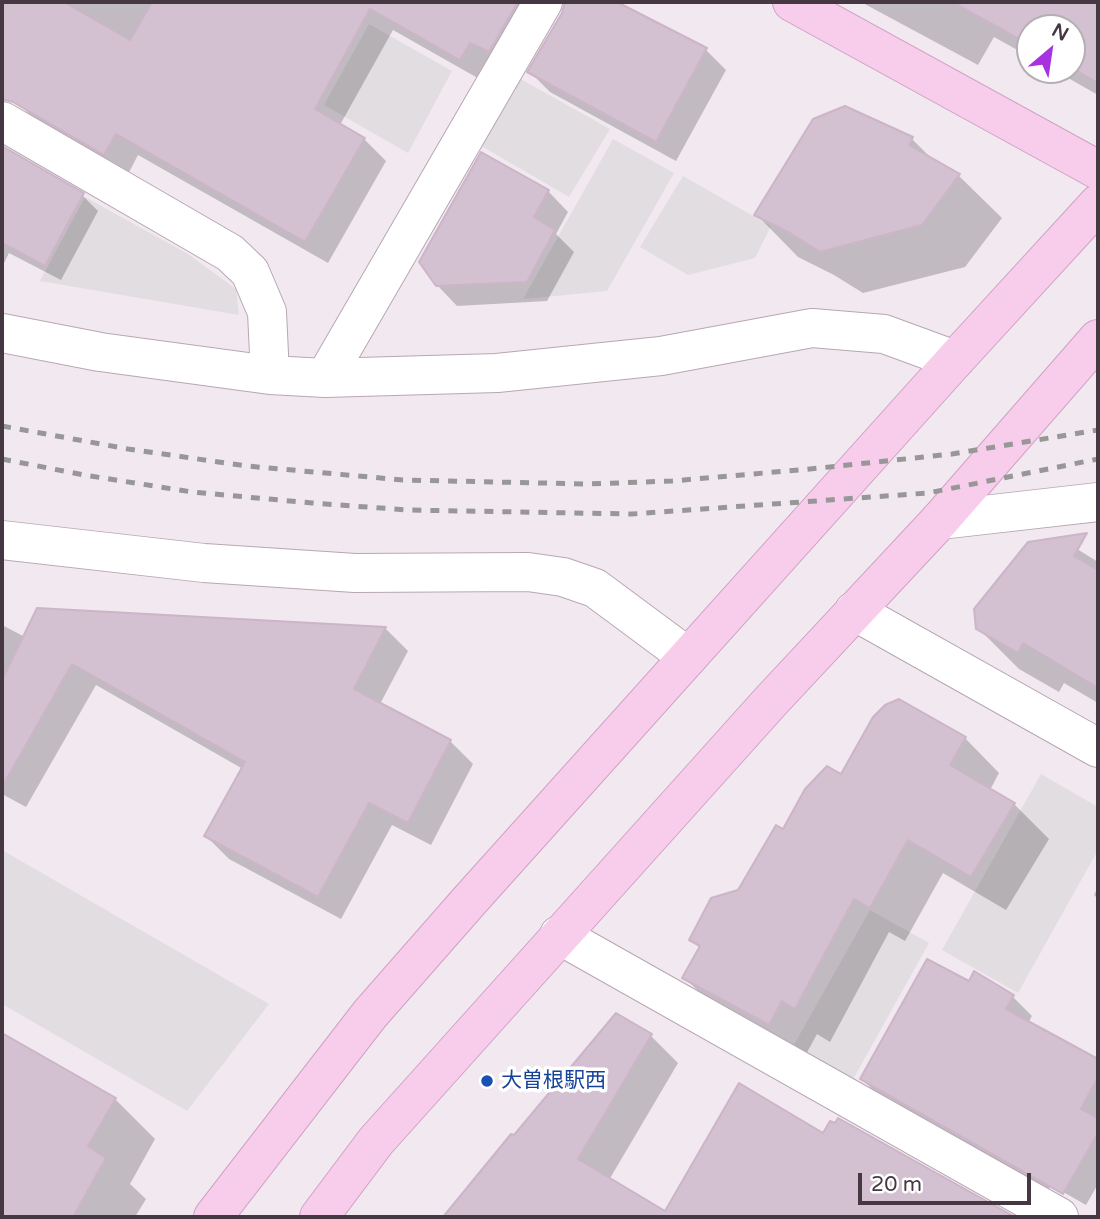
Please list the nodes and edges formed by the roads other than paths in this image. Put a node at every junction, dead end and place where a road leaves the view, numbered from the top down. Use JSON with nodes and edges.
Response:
{"nodes":[{"id":1,"x":543,"y":2,"type":"edge"},
{"id":2,"x":792,"y":2,"type":"edge"},
{"id":3,"x":2,"y":121,"type":"edge"},
{"id":4,"x":1098,"y":170,"type":"edge"},
{"id":5,"x":1098,"y":204,"type":"edge"},
{"id":6,"x":2,"y":333,"type":"edge"},
{"id":7,"x":1098,"y":339,"type":"edge"},
{"id":8,"x":954,"y":360,"type":"junction"},
{"id":9,"x":270,"y":375,"type":"junction"},
{"id":10,"x":325,"y":378,"type":"junction"},
{"id":11,"x":1098,"y":502,"type":"edge"},
{"id":12,"x":940,"y":520,"type":"junction"},
{"id":13,"x":2,"y":540,"type":"edge"},
{"id":14,"x":854,"y":611,"type":"junction"},
{"id":15,"x":688,"y":657,"type":"junction"},
{"id":16,"x":1098,"y":748,"type":"edge"},
{"id":17,"x":559,"y":935,"type":"junction"},
{"id":18,"x":213,"y":1217,"type":"edge"},
{"id":19,"x":319,"y":1217,"type":"edge"},
{"id":20,"x":1059,"y":1217,"type":"edge"}],
"edges":[{"from":1,"to":10,"type":"street"},
{"from":2,"to":4,"type":"street"},
{"from":3,"to":9,"type":"street"},
{"from":5,"to":8,"type":"street"},
{"from":6,"to":9,"type":"street"},
{"from":7,"to":12,"type":"street"},
{"from":8,"to":10,"type":"street"},
{"from":8,"to":15,"type":"street"},
{"from":9,"to":10,"type":"street"},
{"from":11,"to":12,"type":"street"},
{"from":12,"to":14,"type":"street"},
{"from":13,"to":15,"type":"street"},
{"from":14,"to":16,"type":"street"},
{"from":14,"to":17,"type":"street"},
{"from":15,"to":18,"type":"street"},
{"from":17,"to":19,"type":"street"},
{"from":17,"to":20,"type":"street"}]}
